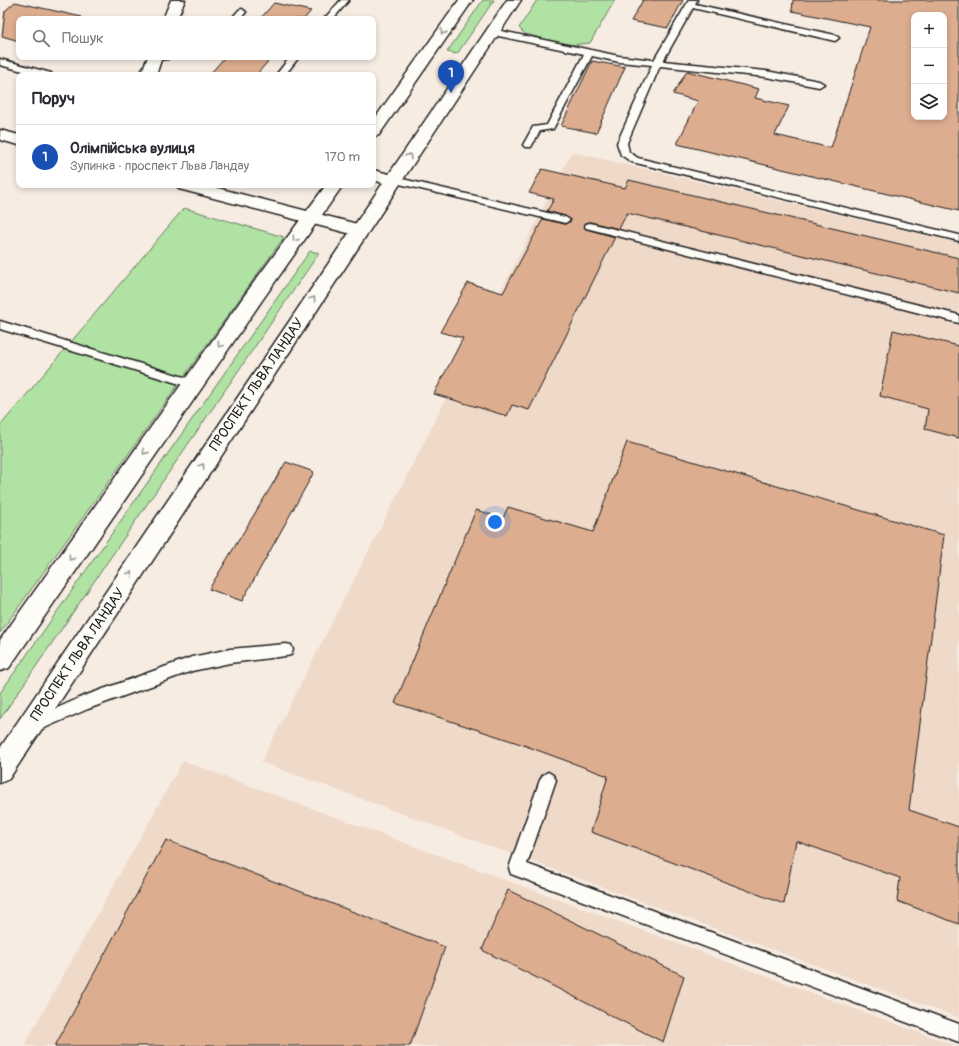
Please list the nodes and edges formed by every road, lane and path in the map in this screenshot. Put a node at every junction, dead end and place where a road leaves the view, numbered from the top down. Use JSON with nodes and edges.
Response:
{"nodes":[{"id":1,"x":178,"y":0,"type":"edge"},
{"id":2,"x":345,"y":0,"type":"edge"},
{"id":3,"x":466,"y":0,"type":"edge"},
{"id":4,"x":514,"y":0,"type":"edge"},
{"id":5,"x":692,"y":3,"type":"edge"},
{"id":6,"x":242,"y":12,"type":"dead end"},
{"id":7,"x":171,"y":16,"type":"edge"},
{"id":8,"x":238,"y":16,"type":"edge"},
{"id":9,"x":331,"y":16,"type":"edge"},
{"id":10,"x":492,"y":32,"type":"junction"},
{"id":11,"x":835,"y":38,"type":"dead end"},
{"id":12,"x":589,"y":53,"type":"junction"},
{"id":13,"x":156,"y":60,"type":"edge"},
{"id":14,"x":292,"y":60,"type":"edge"},
{"id":15,"x":0,"y":62,"type":"edge"},
{"id":16,"x":657,"y":64,"type":"junction"},
{"id":17,"x":37,"y":72,"type":"edge"},
{"id":18,"x":150,"y":72,"type":"edge"},
{"id":19,"x":282,"y":72,"type":"edge"},
{"id":20,"x":818,"y":84,"type":"dead end"},
{"id":21,"x":376,"y":128,"type":"edge"},
{"id":22,"x":0,"y":135,"type":"edge"},
{"id":23,"x":16,"y":139,"type":"edge"},
{"id":24,"x":528,"y":145,"type":"dead end"},
{"id":25,"x":376,"y":176,"type":"edge"},
{"id":26,"x":394,"y":180,"type":"junction"},
{"id":27,"x":195,"y":188,"type":"edge"},
{"id":28,"x":333,"y":188,"type":"edge"},
{"id":29,"x":310,"y":218,"type":"junction"},
{"id":30,"x":565,"y":220,"type":"dead end"},
{"id":31,"x":590,"y":226,"type":"dead end"},
{"id":32,"x":359,"y":230,"type":"junction"},
{"id":33,"x":959,"y":238,"type":"edge"},
{"id":34,"x":959,"y":319,"type":"edge"},
{"id":35,"x":0,"y":325,"type":"edge"},
{"id":36,"x":193,"y":384,"type":"junction"},
{"id":37,"x":286,"y":650,"type":"dead end"},
{"id":38,"x":0,"y":660,"type":"edge"},
{"id":39,"x":28,"y":728,"type":"junction"},
{"id":40,"x":0,"y":770,"type":"edge"},
{"id":41,"x":548,"y":780,"type":"dead end"},
{"id":42,"x":959,"y":1033,"type":"edge"}],
"edges":[{"from":1,"to":7,"type":"main road"},
{"from":2,"to":9,"type":"lane"},
{"from":3,"to":21,"type":"main road","one_way":true},
{"from":4,"to":10,"type":"main road","name":"ПРОСПЕКТ ЛЬВА ЛАНДАУ"},
{"from":5,"to":11,"type":"lane"},
{"from":5,"to":16,"type":"lane"},
{"from":6,"to":8,"type":"lane"},
{"from":10,"to":12,"type":"lane"},
{"from":26,"to":10,"type":"main road","name":"ПРОСПЕКТ ЛЬВА ЛАНДАУ","one_way":true},
{"from":12,"to":16,"type":"lane"},
{"from":12,"to":24,"type":"lane"},
{"from":13,"to":18,"type":"main road"},
{"from":14,"to":19,"type":"lane"},
{"from":15,"to":17,"type":"lane"},
{"from":16,"to":20,"type":"lane"},
{"from":16,"to":33,"type":"lane"},
{"from":22,"to":23,"type":"main road"},
{"from":25,"to":26,"type":"main road"},
{"from":26,"to":30,"type":"lane"},
{"from":26,"to":32,"type":"main road","name":"ПРОСПЕКТ ЛЬВА ЛАНДАУ"},
{"from":27,"to":29,"type":"main road"},
{"from":28,"to":29,"type":"main road"},
{"from":29,"to":32,"type":"main road"},
{"from":29,"to":36,"type":"main road","one_way":true},
{"from":31,"to":34,"type":"lane"},
{"from":39,"to":32,"type":"main road","name":"ПРОСПЕКТ ЛЬВА ЛАНДАУ","one_way":true},
{"from":35,"to":36,"type":"lane"},
{"from":36,"to":38,"type":"main road","one_way":true},
{"from":37,"to":39,"type":"lane"},
{"from":39,"to":40,"type":"main road","name":"ПРОСПЕКТ ЛЬВА ЛАНДАУ"},
{"from":41,"to":42,"type":"lane"}]}
